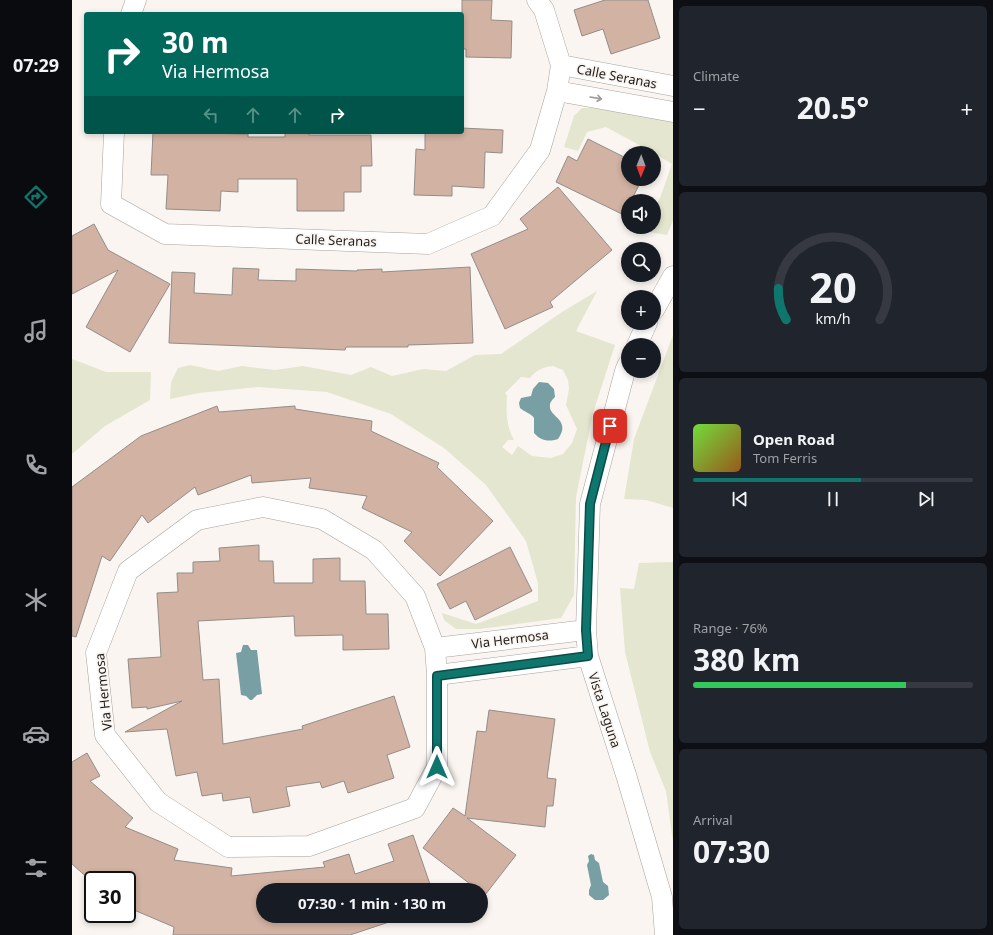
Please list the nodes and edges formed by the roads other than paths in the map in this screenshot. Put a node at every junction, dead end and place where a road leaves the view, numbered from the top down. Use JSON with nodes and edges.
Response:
{"nodes":[{"id":1,"x":136,"y":0,"type":"edge"},
{"id":2,"x":537,"y":0,"type":"edge"},
{"id":3,"x":132,"y":12,"type":"edge"},
{"id":4,"x":560,"y":65,"type":"junction"},
{"id":5,"x":673,"y":86,"type":"edge"},
{"id":6,"x":557,"y":92,"type":"junction"},
{"id":7,"x":673,"y":112,"type":"edge"},
{"id":8,"x":114,"y":134,"type":"edge"},
{"id":9,"x":673,"y":276,"type":"edge"},
{"id":10,"x":661,"y":297,"type":"edge"},
{"id":11,"x":623,"y":378,"type":"edge"},
{"id":12,"x":586,"y":630,"type":"junction"},
{"id":13,"x":434,"y":648,"type":"junction"},
{"id":14,"x":588,"y":656,"type":"junction"},
{"id":15,"x":437,"y":676,"type":"junction"},
{"id":16,"x":665,"y":935,"type":"edge"}],
"edges":[{"from":1,"to":3,"type":"street"},
{"from":2,"to":4,"type":"street","name":"Calle Seranas"},
{"from":4,"to":5,"type":"street","name":"Calle Seranas"},
{"from":4,"to":6,"type":"street","name":"Calle Seranas"},
{"from":6,"to":7,"type":"street","name":"Calle Seranas","one_way":true},
{"from":6,"to":8,"type":"street","name":"Calle Seranas"},
{"from":9,"to":10,"type":"street"},
{"from":11,"to":12,"type":"street","name":"Vista Laguna"},
{"from":12,"to":13,"type":"street","name":"Via Hermosa"},
{"from":12,"to":14,"type":"street","name":"Vista Laguna"},
{"from":13,"to":15,"type":"street","name":"Via Hermosa"},
{"from":13,"to":15,"type":"street","name":"Via Hermosa"},
{"from":14,"to":15,"type":"street","name":"Via Hermosa"},
{"from":14,"to":16,"type":"street","name":"Vista Laguna"}]}
